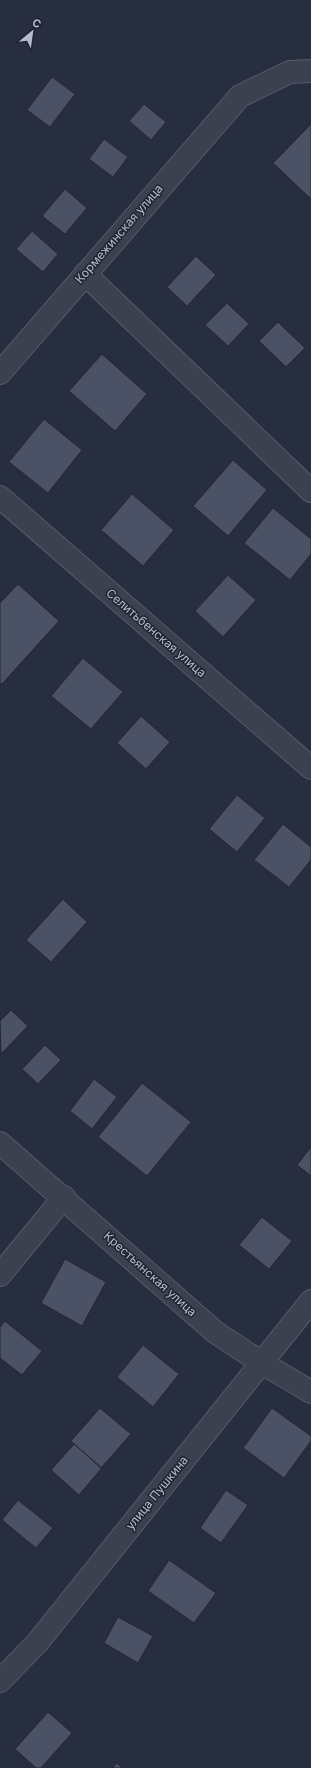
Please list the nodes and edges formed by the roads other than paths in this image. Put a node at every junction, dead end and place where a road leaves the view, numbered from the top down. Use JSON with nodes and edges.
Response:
{"nodes":[{"id":1,"x":311,"y":71,"type":"edge"},
{"id":2,"x":84,"y":274,"type":"junction"},
{"id":3,"x":0,"y":373,"type":"edge"},
{"id":4,"x":311,"y":491,"type":"edge"},
{"id":5,"x":0,"y":497,"type":"edge"},
{"id":6,"x":311,"y":768,"type":"edge"},
{"id":7,"x":0,"y":1143,"type":"edge"},
{"id":8,"x":64,"y":1197,"type":"junction"},
{"id":9,"x":0,"y":1275,"type":"edge"},
{"id":10,"x":311,"y":1301,"type":"edge"},
{"id":11,"x":262,"y":1363,"type":"junction"},
{"id":12,"x":311,"y":1392,"type":"edge"},
{"id":13,"x":0,"y":1681,"type":"edge"}],
"edges":[{"from":1,"to":2,"type":"street","name":"Кормежинская улица"},
{"from":2,"to":3,"type":"street","name":"Кормежинская улица"},
{"from":2,"to":4,"type":"street"},
{"from":5,"to":6,"type":"street","name":"Селитьбенская улица"},
{"from":7,"to":8,"type":"street","name":"Крестьянская улица"},
{"from":8,"to":9,"type":"street"},
{"from":8,"to":11,"type":"street","name":"Крестьянская улица"},
{"from":10,"to":11,"type":"street","name":"улица Пушкина"},
{"from":11,"to":12,"type":"street","name":"Крестьянская улица"},
{"from":11,"to":13,"type":"street","name":"улица Пушкина"}]}
